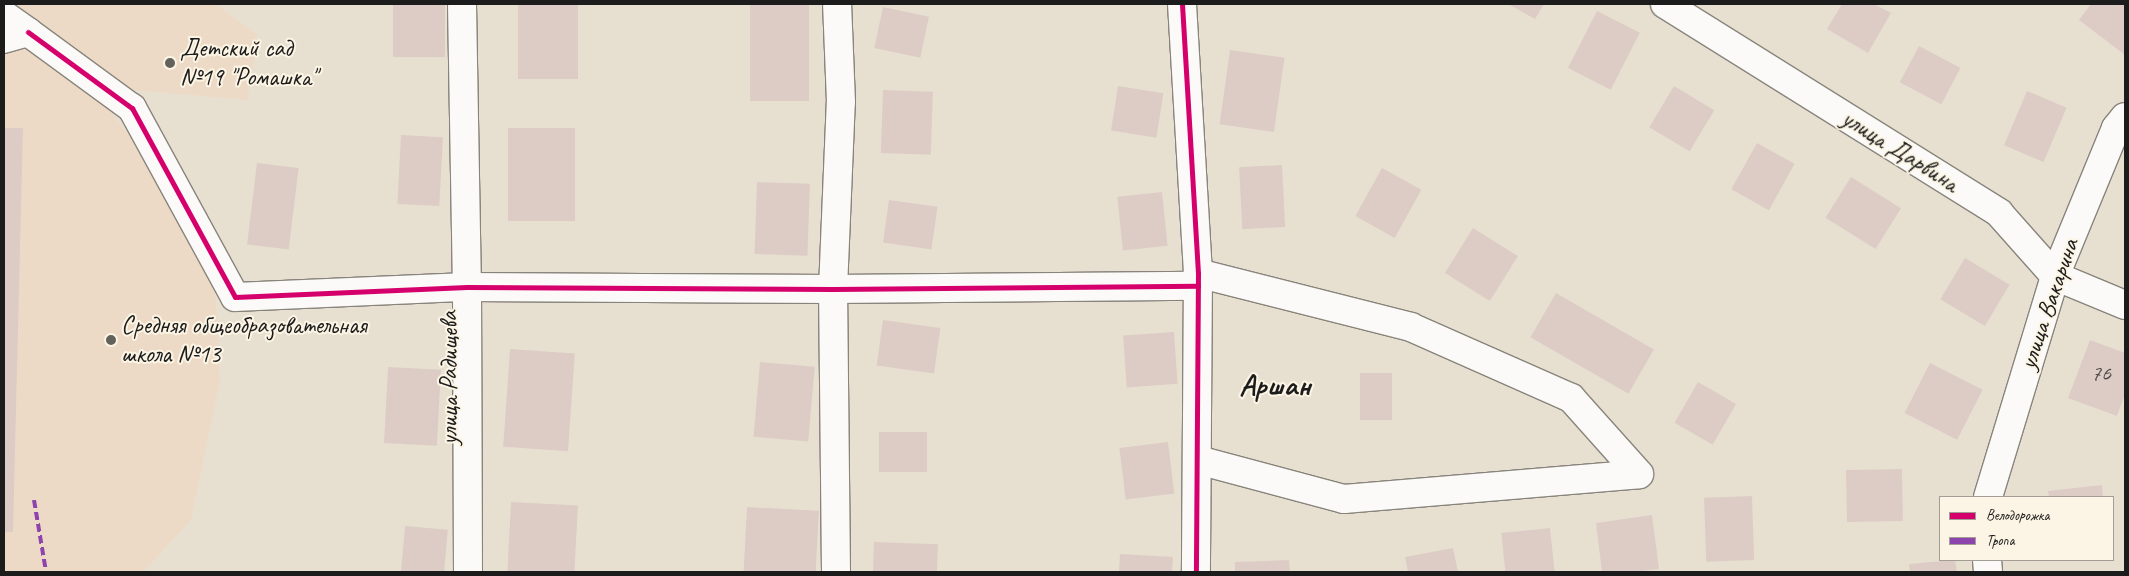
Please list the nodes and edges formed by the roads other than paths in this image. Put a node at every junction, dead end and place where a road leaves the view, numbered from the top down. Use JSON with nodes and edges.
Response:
{"nodes":[{"id":1,"x":462,"y":4,"type":"edge"},
{"id":2,"x":837,"y":4,"type":"edge"},
{"id":3,"x":1182,"y":4,"type":"edge"},
{"id":4,"x":1665,"y":4,"type":"edge"},
{"id":5,"x":4,"y":15,"type":"edge"},
{"id":6,"x":16,"y":35,"type":"edge"},
{"id":7,"x":2125,"y":117,"type":"edge"},
{"id":8,"x":2055,"y":276,"type":"junction"},
{"id":9,"x":1198,"y":279,"type":"junction"},
{"id":10,"x":468,"y":287,"type":"junction"},
{"id":11,"x":834,"y":289,"type":"junction"},
{"id":12,"x":2125,"y":305,"type":"edge"},
{"id":13,"x":1198,"y":460,"type":"junction"},
{"id":14,"x":1988,"y":496,"type":"edge"},
{"id":15,"x":468,"y":572,"type":"edge"},
{"id":16,"x":836,"y":572,"type":"edge"},
{"id":17,"x":1196,"y":572,"type":"edge"}],
"edges":[{"from":1,"to":10,"type":"street","name":"улица Радищева"},
{"from":2,"to":11,"type":"street"},
{"from":3,"to":9,"type":"street"},
{"from":4,"to":8,"type":"street","name":"улица Дарвина"},
{"from":5,"to":6,"type":"street"},
{"from":6,"to":10,"type":"street"},
{"from":7,"to":8,"type":"street","name":"улица Вакарина"},
{"from":8,"to":12,"type":"street","name":"улица Дарвина"},
{"from":8,"to":14,"type":"street","name":"улица Вакарина"},
{"from":9,"to":11,"type":"street"},
{"from":9,"to":13,"type":"street"},
{"from":9,"to":13,"type":"street"},
{"from":10,"to":11,"type":"street"},
{"from":10,"to":15,"type":"street","name":"улица Радищева"},
{"from":11,"to":16,"type":"street"},
{"from":13,"to":17,"type":"street"}]}
